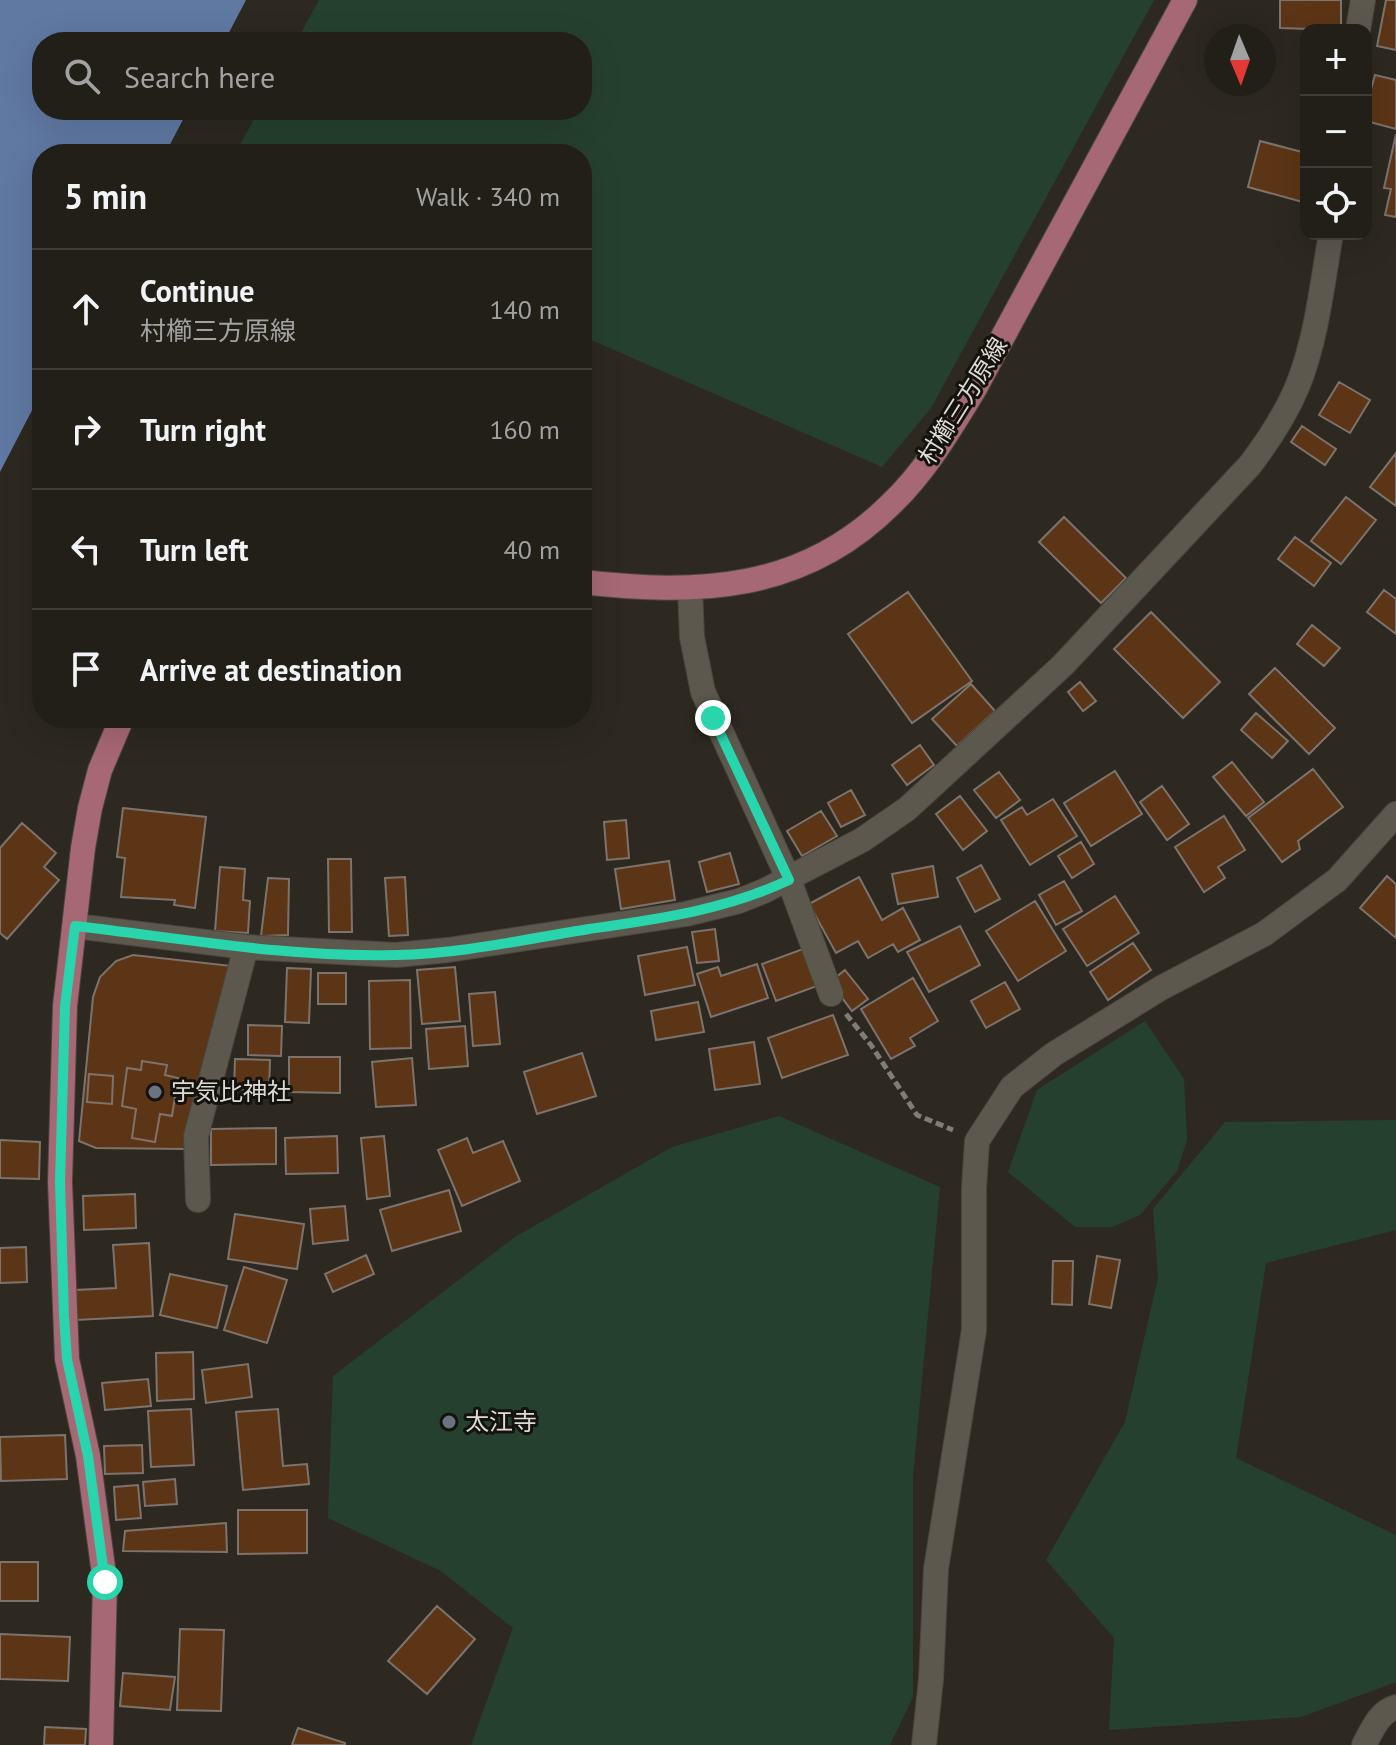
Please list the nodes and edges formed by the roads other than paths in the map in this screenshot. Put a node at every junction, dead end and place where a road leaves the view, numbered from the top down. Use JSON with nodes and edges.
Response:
{"nodes":[{"id":1,"x":1185,"y":0,"type":"edge"},
{"id":2,"x":1363,"y":0,"type":"edge"},
{"id":3,"x":1359,"y":24,"type":"edge"},
{"id":4,"x":1330,"y":240,"type":"edge"},
{"id":5,"x":592,"y":583,"type":"edge"},
{"id":6,"x":690,"y":588,"type":"junction"},
{"id":7,"x":118,"y":728,"type":"edge"},
{"id":8,"x":1396,"y":814,"type":"edge"},
{"id":9,"x":789,"y":880,"type":"junction"},
{"id":10,"x":75,"y":926,"type":"junction"},
{"id":11,"x":246,"y":947,"type":"junction"},
{"id":12,"x":831,"y":994,"type":"road end"},
{"id":13,"x":198,"y":1200,"type":"dead end"},
{"id":14,"x":1396,"y":1707,"type":"edge"},
{"id":15,"x":101,"y":1745,"type":"edge"},
{"id":16,"x":924,"y":1745,"type":"edge"},
{"id":17,"x":1364,"y":1745,"type":"edge"}],
"edges":[{"from":1,"to":6,"type":"main road","name":"村櫛三方原線"},
{"from":2,"to":3,"type":"street"},
{"from":4,"to":9,"type":"street"},
{"from":5,"to":6,"type":"main road","name":"村櫛三方原線"},
{"from":6,"to":9,"type":"street"},
{"from":7,"to":10,"type":"main road"},
{"from":8,"to":16,"type":"street"},
{"from":9,"to":11,"type":"street"},
{"from":9,"to":12,"type":"street"},
{"from":10,"to":11,"type":"street"},
{"from":10,"to":15,"type":"main road"},
{"from":11,"to":13,"type":"street"},
{"from":14,"to":17,"type":"street"}]}
